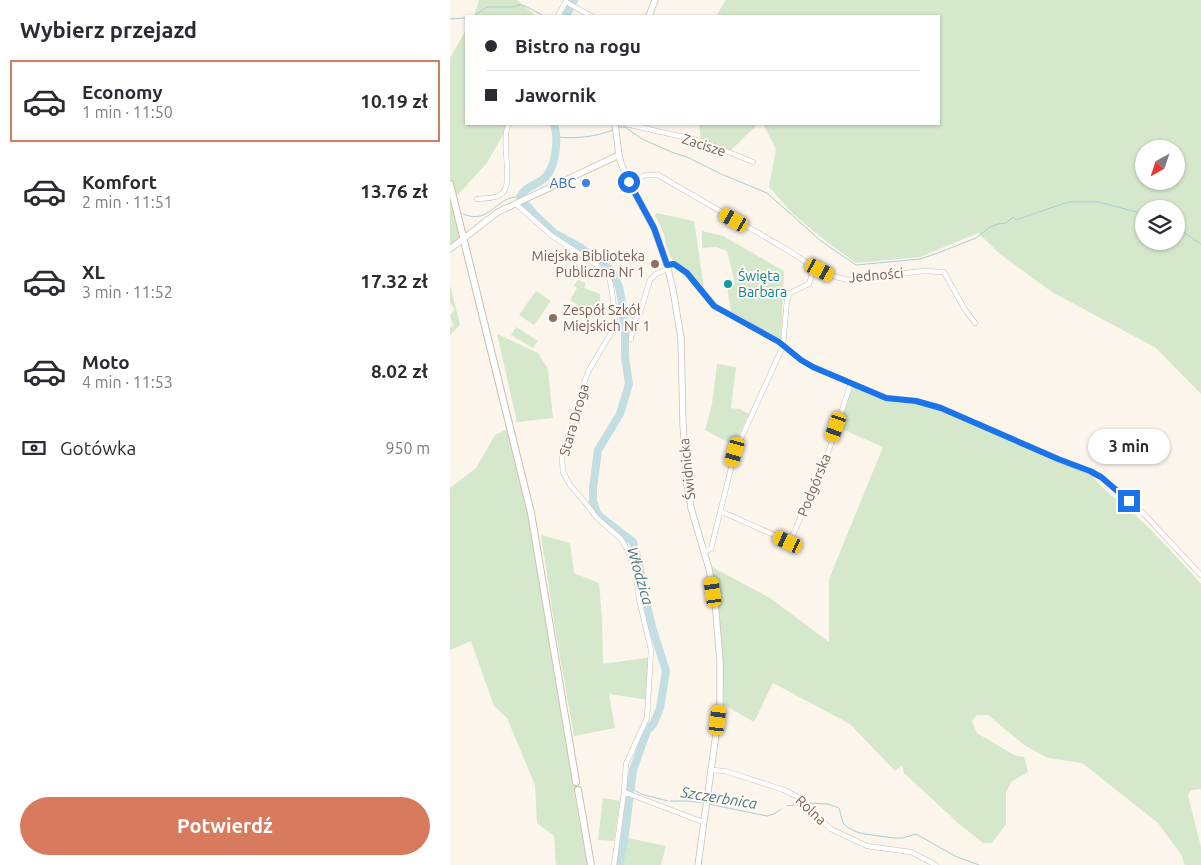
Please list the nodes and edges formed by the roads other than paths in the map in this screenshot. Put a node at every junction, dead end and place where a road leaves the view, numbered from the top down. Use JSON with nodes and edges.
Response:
{"nodes":[{"id":1,"x":655,"y":0,"type":"edge"},
{"id":2,"x":567,"y":2,"type":"edge"},
{"id":3,"x":559,"y":15,"type":"edge"},
{"id":4,"x":588,"y":15,"type":"edge"},
{"id":5,"x":649,"y":15,"type":"edge"},
{"id":6,"x":509,"y":125,"type":"edge"},
{"id":7,"x":630,"y":125,"type":"edge"},
{"id":8,"x":615,"y":127,"type":"edge"},
{"id":9,"x":619,"y":155,"type":"junction"},
{"id":10,"x":753,"y":162,"type":"dead end"},
{"id":11,"x":629,"y":182,"type":"junction"},
{"id":12,"x":450,"y":184,"type":"edge"},
{"id":13,"x":477,"y":199,"type":"dead end"},
{"id":14,"x":518,"y":203,"type":"junction"},
{"id":15,"x":464,"y":239,"type":"junction"},
{"id":16,"x":450,"y":250,"type":"edge"},
{"id":17,"x":811,"y":265,"type":"junction"},
{"id":18,"x":668,"y":267,"type":"junction"},
{"id":19,"x":975,"y":323,"type":"dead end"},
{"id":20,"x":631,"y":338,"type":"dead end"},
{"id":21,"x":783,"y":346,"type":"junction"},
{"id":22,"x":851,"y":383,"type":"junction"},
{"id":23,"x":720,"y":511,"type":"junction"},
{"id":24,"x":704,"y":552,"type":"junction"},
{"id":25,"x":1201,"y":575,"type":"edge"},
{"id":26,"x":711,"y":770,"type":"junction"},
{"id":27,"x":576,"y":782,"type":"dead end"},
{"id":28,"x":578,"y":790,"type":"dead end"},
{"id":29,"x":625,"y":792,"type":"junction"},
{"id":30,"x":703,"y":822,"type":"junction"},
{"id":31,"x":591,"y":865,"type":"edge"},
{"id":32,"x":614,"y":865,"type":"edge"},
{"id":33,"x":698,"y":865,"type":"edge"},
{"id":34,"x":936,"y":865,"type":"edge"}],
"edges":[{"from":1,"to":5,"type":"street"},
{"from":2,"to":3,"type":"street"},
{"from":2,"to":4,"type":"street"},
{"from":6,"to":13,"type":"street"},
{"from":7,"to":10,"type":"street","name":"Zacisze"},
{"from":8,"to":9,"type":"street","name":"Świdnicka"},
{"from":9,"to":11,"type":"street","name":"Świdnicka"},
{"from":9,"to":14,"type":"street"},
{"from":11,"to":17,"type":"street","name":"Jedności"},
{"from":11,"to":18,"type":"street","name":"Świdnicka"},
{"from":12,"to":15,"type":"main road"},
{"from":14,"to":15,"type":"street"},
{"from":14,"to":29,"type":"street","name":"Stara Droga"},
{"from":15,"to":16,"type":"street"},
{"from":15,"to":27,"type":"main road"},
{"from":17,"to":19,"type":"street","name":"Jedności"},
{"from":17,"to":21,"type":"street"},
{"from":18,"to":20,"type":"street"},
{"from":18,"to":21,"type":"street"},
{"from":18,"to":24,"type":"street","name":"Świdnicka"},
{"from":21,"to":22,"type":"street"},
{"from":21,"to":23,"type":"street"},
{"from":22,"to":23,"type":"street","name":"Podgórska"},
{"from":22,"to":25,"type":"street"},
{"from":23,"to":24,"type":"street"},
{"from":24,"to":26,"type":"street","name":"Świdnicka"},
{"from":26,"to":30,"type":"street","name":"Świdnicka"},
{"from":26,"to":34,"type":"street","name":"Rolna"},
{"from":28,"to":31,"type":"main road"},
{"from":29,"to":30,"type":"street"},
{"from":29,"to":32,"type":"street","name":"Stara Droga"},
{"from":30,"to":33,"type":"street","name":"Świdnicka"}]}
